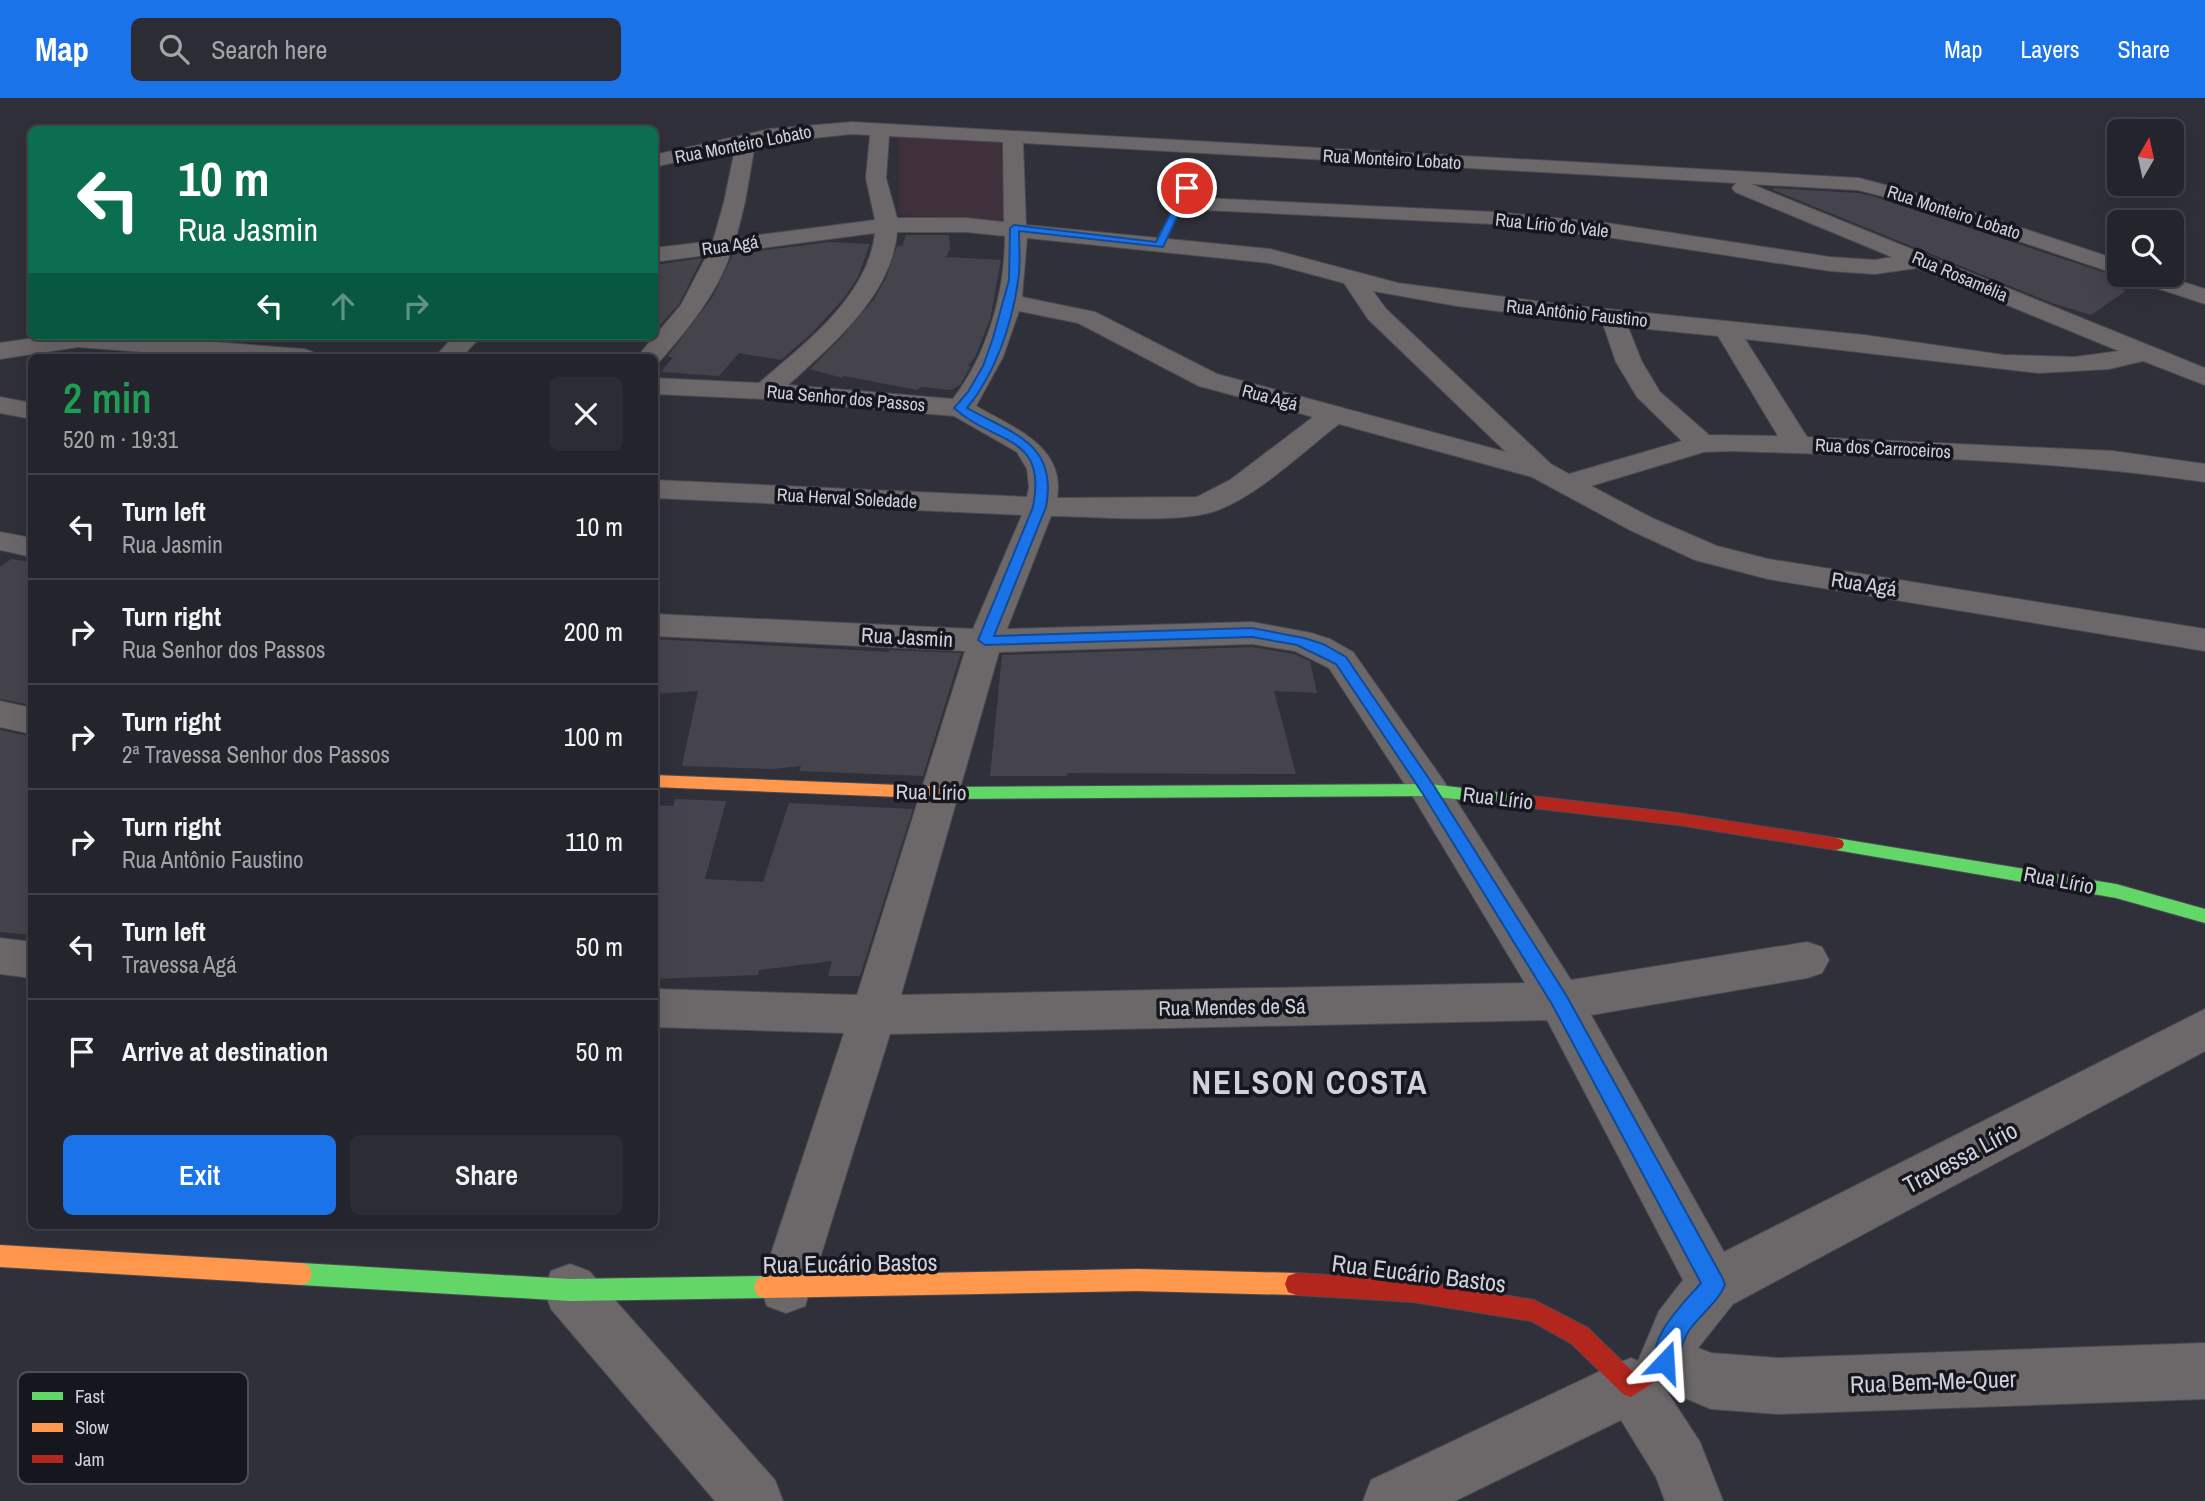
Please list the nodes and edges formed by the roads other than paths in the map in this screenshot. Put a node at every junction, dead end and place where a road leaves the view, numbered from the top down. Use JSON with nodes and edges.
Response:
{"nodes":[{"id":1,"x":881,"y":129,"type":"junction"},
{"id":2,"x":1013,"y":138,"type":"junction"},
{"id":3,"x":746,"y":139,"type":"junction"},
{"id":4,"x":1205,"y":149,"type":"junction"},
{"id":5,"x":658,"y":160,"type":"edge"},
{"id":6,"x":1714,"y":177,"type":"junction"},
{"id":7,"x":1188,"y":187,"type":"junction"},
{"id":8,"x":887,"y":225,"type":"junction"},
{"id":9,"x":1014,"y":228,"type":"junction"},
{"id":10,"x":723,"y":245,"type":"junction"},
{"id":11,"x":1159,"y":245,"type":"junction"},
{"id":12,"x":658,"y":254,"type":"edge"},
{"id":13,"x":1921,"y":260,"type":"junction"},
{"id":14,"x":2107,"y":264,"type":"edge"},
{"id":15,"x":1353,"y":279,"type":"junction"},
{"id":16,"x":2175,"y":287,"type":"edge"},
{"id":17,"x":2205,"y":297,"type":"edge"},
{"id":18,"x":1007,"y":302,"type":"junction"},
{"id":19,"x":1612,"y":316,"type":"junction"},
{"id":20,"x":1727,"y":330,"type":"junction"},
{"id":21,"x":74,"y":340,"type":"edge"},
{"id":22,"x":111,"y":340,"type":"edge"},
{"id":23,"x":464,"y":340,"type":"edge"},
{"id":24,"x":0,"y":351,"type":"edge"},
{"id":25,"x":2143,"y":352,"type":"junction"},
{"id":26,"x":270,"y":354,"type":"edge"},
{"id":27,"x":451,"y":354,"type":"edge"},
{"id":28,"x":653,"y":354,"type":"edge"},
{"id":29,"x":2205,"y":377,"type":"edge"},
{"id":30,"x":658,"y":386,"type":"edge"},
{"id":31,"x":765,"y":390,"type":"junction"},
{"id":32,"x":0,"y":405,"type":"edge"},
{"id":33,"x":960,"y":408,"type":"junction"},
{"id":34,"x":28,"y":410,"type":"edge"},
{"id":35,"x":1336,"y":413,"type":"junction"},
{"id":36,"x":1702,"y":444,"type":"junction"},
{"id":37,"x":1797,"y":444,"type":"junction"},
{"id":38,"x":2205,"y":473,"type":"edge"},
{"id":39,"x":1553,"y":477,"type":"junction"},
{"id":40,"x":658,"y":489,"type":"edge"},
{"id":41,"x":1040,"y":507,"type":"junction"},
{"id":42,"x":0,"y":541,"type":"edge"},
{"id":43,"x":28,"y":547,"type":"edge"},
{"id":44,"x":658,"y":625,"type":"edge"},
{"id":45,"x":985,"y":640,"type":"junction"},
{"id":46,"x":2205,"y":640,"type":"edge"},
{"id":47,"x":0,"y":714,"type":"edge"},
{"id":48,"x":28,"y":720,"type":"edge"},
{"id":49,"x":658,"y":781,"type":"edge"},
{"id":50,"x":1429,"y":790,"type":"junction"},
{"id":51,"x":938,"y":793,"type":"junction"},
{"id":52,"x":2205,"y":916,"type":"edge"},
{"id":53,"x":0,"y":956,"type":"edge"},
{"id":54,"x":28,"y":960,"type":"edge"},
{"id":55,"x":1807,"y":960,"type":"dead end"},
{"id":56,"x":1559,"y":1001,"type":"junction"},
{"id":57,"x":658,"y":1008,"type":"edge"},
{"id":58,"x":873,"y":1015,"type":"junction"},
{"id":59,"x":2205,"y":1029,"type":"edge"},
{"id":60,"x":0,"y":1256,"type":"edge"},
{"id":61,"x":1714,"y":1285,"type":"junction"},
{"id":62,"x":786,"y":1287,"type":"junction"},
{"id":63,"x":570,"y":1290,"type":"junction"},
{"id":64,"x":2205,"y":1371,"type":"edge"},
{"id":65,"x":1648,"y":1374,"type":"junction"},
{"id":66,"x":754,"y":1501,"type":"edge"},
{"id":67,"x":1392,"y":1501,"type":"edge"},
{"id":68,"x":1694,"y":1501,"type":"edge"}],
"edges":[{"from":1,"to":2,"type":"street","name":"Rua Monteiro Lobato"},
{"from":1,"to":3,"type":"street","name":"Rua Monteiro Lobato"},
{"from":1,"to":8,"type":"street"},
{"from":2,"to":4,"type":"street","name":"Rua Monteiro Lobato"},
{"from":2,"to":9,"type":"street"},
{"from":3,"to":5,"type":"street","name":"Rua Monteiro Lobato"},
{"from":3,"to":10,"type":"street"},
{"from":4,"to":6,"type":"street","name":"Rua Monteiro Lobato"},
{"from":4,"to":7,"type":"street"},
{"from":6,"to":13,"type":"street","name":"Rua Rosamélia"},
{"from":6,"to":14,"type":"street","name":"Rua Monteiro Lobato"},
{"from":7,"to":11,"type":"street"},
{"from":7,"to":13,"type":"street","name":"Rua Lírio do Vale"},
{"from":8,"to":9,"type":"street","name":"Rua Agá"},
{"from":8,"to":10,"type":"street","name":"Rua Agá"},
{"from":8,"to":31,"type":"street"},
{"from":9,"to":11,"type":"street","name":"Rua Antônio Faustino"},
{"from":9,"to":18,"type":"street"},
{"from":10,"to":12,"type":"street","name":"Rua Agá"},
{"from":10,"to":28,"type":"street"},
{"from":11,"to":15,"type":"street","name":"Rua Antônio Faustino"},
{"from":13,"to":25,"type":"street","name":"Rua Rosamélia"},
{"from":15,"to":19,"type":"street","name":"Rua Antônio Faustino"},
{"from":15,"to":39,"type":"street","name":"Rua Agá"},
{"from":16,"to":17,"type":"street"},
{"from":18,"to":33,"type":"street"},
{"from":18,"to":35,"type":"street","name":"Rua Agá"},
{"from":19,"to":20,"type":"street","name":"Rua Antônio Faustino"},
{"from":19,"to":36,"type":"street"},
{"from":20,"to":25,"type":"street","name":"Rua Antônio Faustino"},
{"from":20,"to":37,"type":"street"},
{"from":21,"to":24,"type":"street"},
{"from":22,"to":26,"type":"street"},
{"from":23,"to":27,"type":"street"},
{"from":25,"to":29,"type":"street","name":"Rua Rosamélia"},
{"from":30,"to":31,"type":"street","name":"Rua Senhor dos Passos"},
{"from":31,"to":33,"type":"street","name":"Rua Senhor dos Passos"},
{"from":32,"to":34,"type":"street"},
{"from":33,"to":41,"type":"street","name":"Rua Senhor dos Passos"},
{"from":35,"to":39,"type":"street","name":"Rua Agá"},
{"from":35,"to":41,"type":"street","name":"Rua Herval Soledade"},
{"from":36,"to":37,"type":"street","name":"Rua dos Carroceiros"},
{"from":36,"to":39,"type":"street","name":"Rua dos Carroceiros"},
{"from":37,"to":38,"type":"street","name":"Rua dos Carroceiros"},
{"from":39,"to":46,"type":"street","name":"Rua Agá"},
{"from":40,"to":41,"type":"street","name":"Rua Herval Soledade"},
{"from":41,"to":45,"type":"street","name":"Rua Senhor dos Passos"},
{"from":42,"to":43,"type":"street"},
{"from":44,"to":45,"type":"street","name":"Rua Jasmin"},
{"from":45,"to":50,"type":"street","name":"Rua Jasmin"},
{"from":45,"to":51,"type":"street","name":"Rua Senhor dos Passos"},
{"from":47,"to":48,"type":"street"},
{"from":49,"to":51,"type":"street","name":"Rua Lírio"},
{"from":50,"to":51,"type":"street","name":"Rua Lírio"},
{"from":50,"to":52,"type":"street","name":"Rua Lírio"},
{"from":50,"to":56,"type":"street","name":"Rua Jasmin"},
{"from":51,"to":58,"type":"street","name":"Rua Senhor dos Passos"},
{"from":53,"to":54,"type":"street"},
{"from":55,"to":56,"type":"street","name":"Rua Mendes de Sá"},
{"from":56,"to":58,"type":"street","name":"Rua Mendes de Sá"},
{"from":56,"to":61,"type":"street","name":"Rua Jasmin"},
{"from":57,"to":58,"type":"street","name":"Rua Mendes de Sá"},
{"from":58,"to":62,"type":"street","name":"Rua Senhor dos Passos"},
{"from":59,"to":61,"type":"street","name":"Travessa Lírio"},
{"from":60,"to":63,"type":"street","name":"Rua Eucário Bastos"},
{"from":61,"to":65,"type":"street"},
{"from":62,"to":63,"type":"street","name":"Rua Eucário Bastos"},
{"from":62,"to":65,"type":"street","name":"Rua Eucário Bastos"},
{"from":63,"to":66,"type":"street"},
{"from":64,"to":65,"type":"street","name":"Rua Bem-Me-Quer"},
{"from":65,"to":67,"type":"street"},
{"from":65,"to":68,"type":"street"}]}
